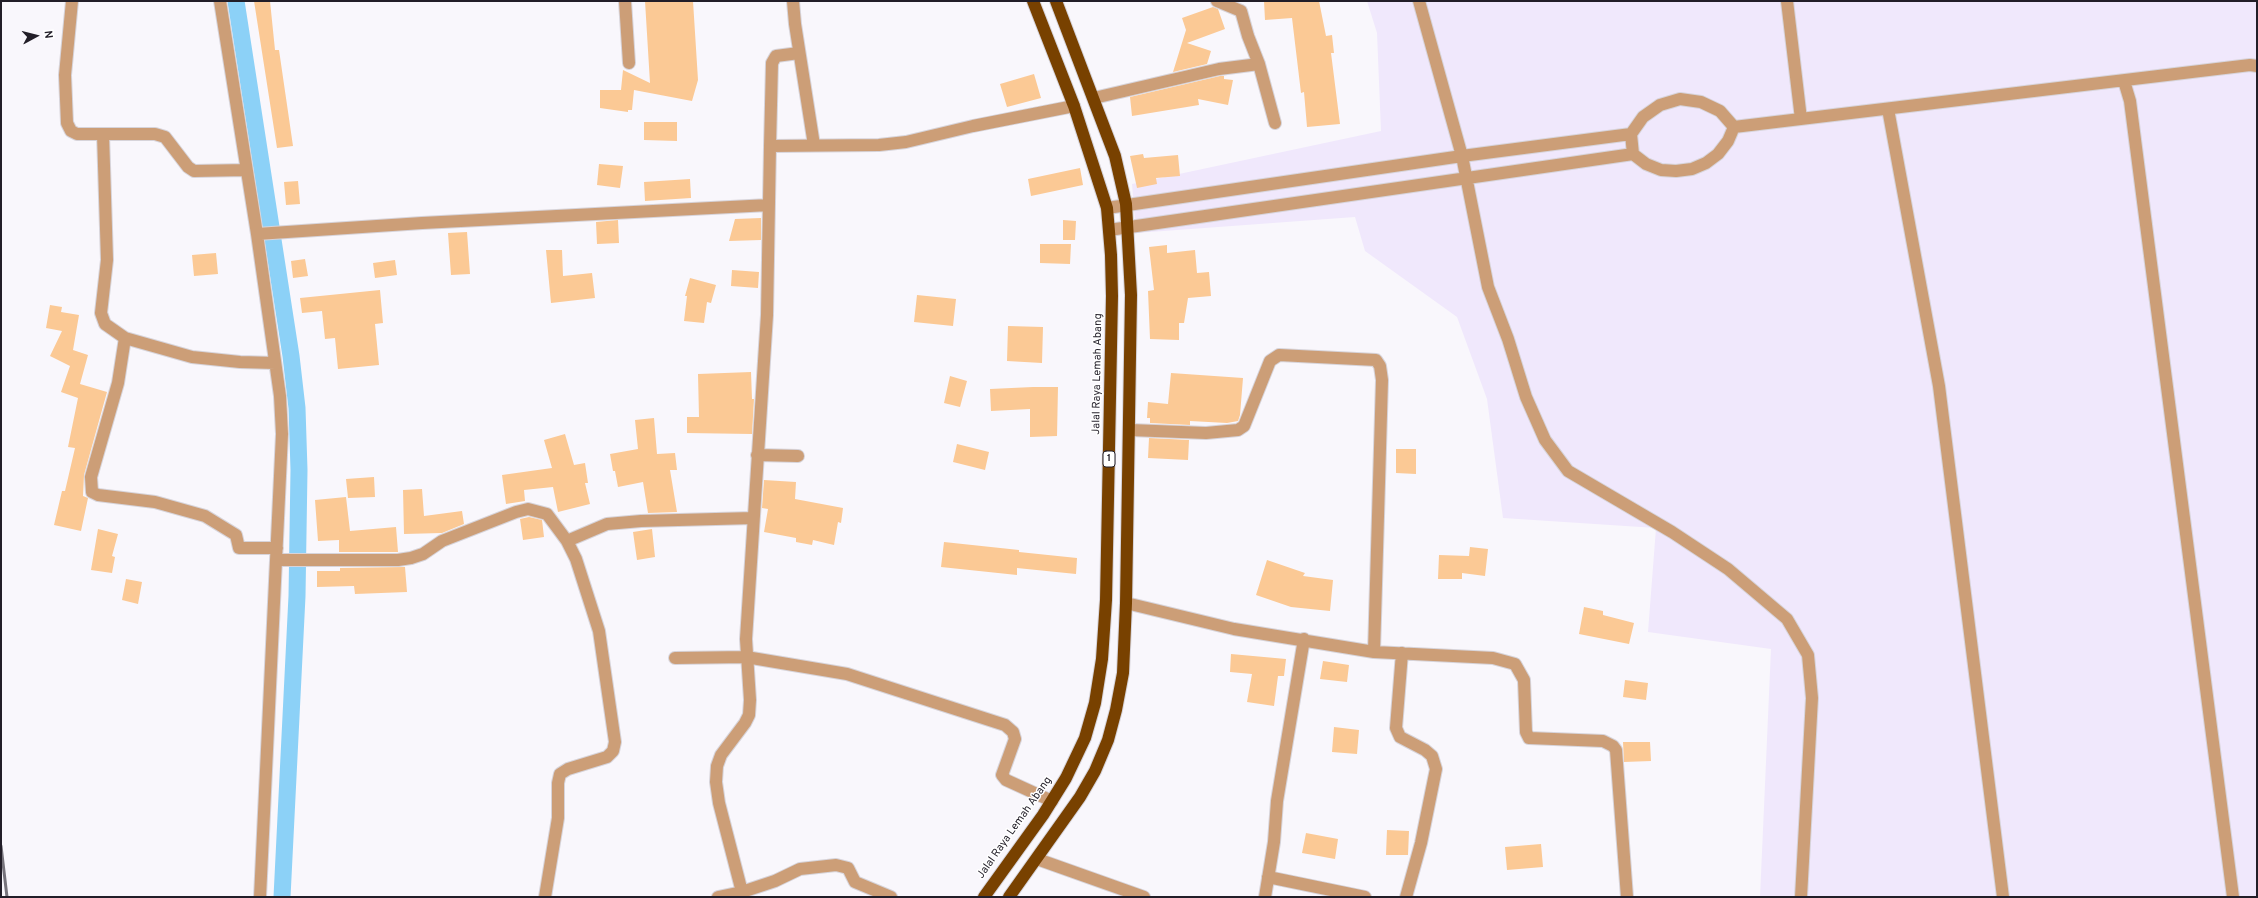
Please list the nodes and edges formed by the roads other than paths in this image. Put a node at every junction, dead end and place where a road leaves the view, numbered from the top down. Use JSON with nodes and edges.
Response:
{"nodes":[{"id":1,"x":72,"y":1,"type":"edge"},
{"id":2,"x":220,"y":1,"type":"edge"},
{"id":3,"x":625,"y":1,"type":"edge"},
{"id":4,"x":793,"y":1,"type":"edge"},
{"id":5,"x":1033,"y":1,"type":"edge"},
{"id":6,"x":1056,"y":1,"type":"edge"},
{"id":7,"x":1217,"y":1,"type":"edge"},
{"id":8,"x":1419,"y":1,"type":"edge"},
{"id":9,"x":1787,"y":1,"type":"edge"},
{"id":10,"x":799,"y":53,"type":"junction"},
{"id":11,"x":629,"y":63,"type":"dead end"},
{"id":12,"x":1260,"y":64,"type":"junction"},
{"id":13,"x":2257,"y":66,"type":"edge"},
{"id":14,"x":2124,"y":81,"type":"junction"},
{"id":15,"x":1094,"y":98,"type":"junction"},
{"id":16,"x":1074,"y":106,"type":"junction"},
{"id":17,"x":1888,"y":109,"type":"junction"},
{"id":18,"x":1801,"y":119,"type":"junction"},
{"id":19,"x":1275,"y":123,"type":"dead end"},
{"id":20,"x":1734,"y":127,"type":"junction"},
{"id":21,"x":103,"y":134,"type":"junction"},
{"id":22,"x":1631,"y":134,"type":"junction"},
{"id":23,"x":814,"y":145,"type":"junction"},
{"id":24,"x":770,"y":146,"type":"junction"},
{"id":25,"x":1633,"y":154,"type":"junction"},
{"id":26,"x":1462,"y":156,"type":"junction"},
{"id":27,"x":246,"y":170,"type":"junction"},
{"id":28,"x":1466,"y":178,"type":"junction"},
{"id":29,"x":1126,"y":204,"type":"junction"},
{"id":30,"x":769,"y":205,"type":"junction"},
{"id":31,"x":1107,"y":208,"type":"junction"},
{"id":32,"x":1129,"y":228,"type":"junction"},
{"id":33,"x":1109,"y":230,"type":"junction"},
{"id":34,"x":261,"y":234,"type":"junction"},
{"id":35,"x":125,"y":338,"type":"junction"},
{"id":36,"x":275,"y":363,"type":"junction"},
{"id":37,"x":1130,"y":430,"type":"junction"},
{"id":38,"x":757,"y":455,"type":"junction"},
{"id":39,"x":798,"y":456,"type":"dead end"},
{"id":40,"x":753,"y":518,"type":"junction"},
{"id":41,"x":567,"y":541,"type":"junction"},
{"id":42,"x":277,"y":548,"type":"junction"},
{"id":43,"x":276,"y":560,"type":"junction"},
{"id":44,"x":1126,"y":603,"type":"junction"},
{"id":45,"x":1304,"y":639,"type":"junction"},
{"id":46,"x":1374,"y":652,"type":"junction"},
{"id":47,"x":1402,"y":653,"type":"junction"},
{"id":48,"x":746,"y":657,"type":"junction"},
{"id":49,"x":675,"y":658,"type":"dead end"},
{"id":50,"x":1052,"y":801,"type":"junction"},
{"id":51,"x":1037,"y":859,"type":"junction"},
{"id":52,"x":1268,"y":877,"type":"junction"},
{"id":53,"x":742,"y":892,"type":"junction"},
{"id":54,"x":260,"y":897,"type":"edge"},
{"id":55,"x":545,"y":897,"type":"edge"},
{"id":56,"x":718,"y":897,"type":"edge"},
{"id":57,"x":890,"y":897,"type":"edge"},
{"id":58,"x":984,"y":897,"type":"edge"},
{"id":59,"x":1009,"y":897,"type":"edge"},
{"id":60,"x":1144,"y":897,"type":"edge"},
{"id":61,"x":1265,"y":897,"type":"edge"},
{"id":62,"x":1365,"y":897,"type":"edge"},
{"id":63,"x":1406,"y":897,"type":"edge"},
{"id":64,"x":1627,"y":897,"type":"edge"},
{"id":65,"x":1801,"y":897,"type":"edge"},
{"id":66,"x":2003,"y":897,"type":"edge"},
{"id":67,"x":2233,"y":897,"type":"edge"}],
"edges":[{"from":1,"to":21,"type":"street"},
{"from":2,"to":27,"type":"street"},
{"from":3,"to":11,"type":"street"},
{"from":4,"to":10,"type":"street"},
{"from":5,"to":16,"type":"highway","name":"Jalal Raya Lemah Abang","number":"1"},
{"from":6,"to":15,"type":"highway","number":"1"},
{"from":7,"to":12,"type":"street"},
{"from":8,"to":26,"type":"street"},
{"from":9,"to":18,"type":"street"},
{"from":10,"to":23,"type":"street"},
{"from":10,"to":24,"type":"street"},
{"from":12,"to":15,"type":"street"},
{"from":12,"to":19,"type":"street"},
{"from":13,"to":14,"type":"street"},
{"from":14,"to":17,"type":"street"},
{"from":14,"to":67,"type":"street"},
{"from":15,"to":29,"type":"highway","number":"1"},
{"from":16,"to":23,"type":"street"},
{"from":16,"to":31,"type":"highway","name":"Jalal Raya Lemah Abang","number":"1"},
{"from":17,"to":18,"type":"street"},
{"from":17,"to":66,"type":"street"},
{"from":18,"to":20,"type":"street"},
{"from":20,"to":22,"type":"street"},
{"from":20,"to":25,"type":"street"},
{"from":21,"to":27,"type":"street"},
{"from":21,"to":35,"type":"street"},
{"from":22,"to":25,"type":"street"},
{"from":22,"to":26,"type":"street"},
{"from":23,"to":24,"type":"street"},
{"from":24,"to":30,"type":"street"},
{"from":25,"to":28,"type":"street"},
{"from":26,"to":28,"type":"street"},
{"from":26,"to":29,"type":"street"},
{"from":27,"to":34,"type":"street"},
{"from":28,"to":32,"type":"street"},
{"from":28,"to":65,"type":"street"},
{"from":29,"to":31,"type":"street"},
{"from":29,"to":32,"type":"highway","number":"1"},
{"from":30,"to":34,"type":"street"},
{"from":30,"to":38,"type":"street"},
{"from":31,"to":33,"type":"highway","name":"Jalal Raya Lemah Abang","number":"1"},
{"from":32,"to":33,"type":"street"},
{"from":32,"to":37,"type":"highway","number":"1"},
{"from":33,"to":50,"type":"highway","name":"Jalal Raya Lemah Abang","number":"1"},
{"from":34,"to":36,"type":"street"},
{"from":35,"to":36,"type":"street"},
{"from":35,"to":42,"type":"street"},
{"from":36,"to":42,"type":"street"},
{"from":37,"to":44,"type":"highway","number":"1"},
{"from":37,"to":46,"type":"street"},
{"from":38,"to":39,"type":"street"},
{"from":38,"to":40,"type":"street"},
{"from":40,"to":41,"type":"street"},
{"from":40,"to":48,"type":"street"},
{"from":41,"to":43,"type":"street"},
{"from":41,"to":55,"type":"street"},
{"from":42,"to":43,"type":"street"},
{"from":43,"to":54,"type":"street"},
{"from":44,"to":45,"type":"street"},
{"from":44,"to":51,"type":"highway","number":"1"},
{"from":45,"to":46,"type":"street"},
{"from":45,"to":52,"type":"street"},
{"from":46,"to":47,"type":"street"},
{"from":47,"to":63,"type":"street"},
{"from":47,"to":64,"type":"street"},
{"from":48,"to":49,"type":"street"},
{"from":48,"to":50,"type":"street"},
{"from":48,"to":53,"type":"street"},
{"from":50,"to":58,"type":"highway","name":"Jalal Raya Lemah Abang","number":"1"},
{"from":51,"to":59,"type":"highway","number":"1"},
{"from":51,"to":60,"type":"street"},
{"from":52,"to":61,"type":"street"},
{"from":52,"to":62,"type":"street"},
{"from":53,"to":56,"type":"street"},
{"from":53,"to":57,"type":"street"}]}
